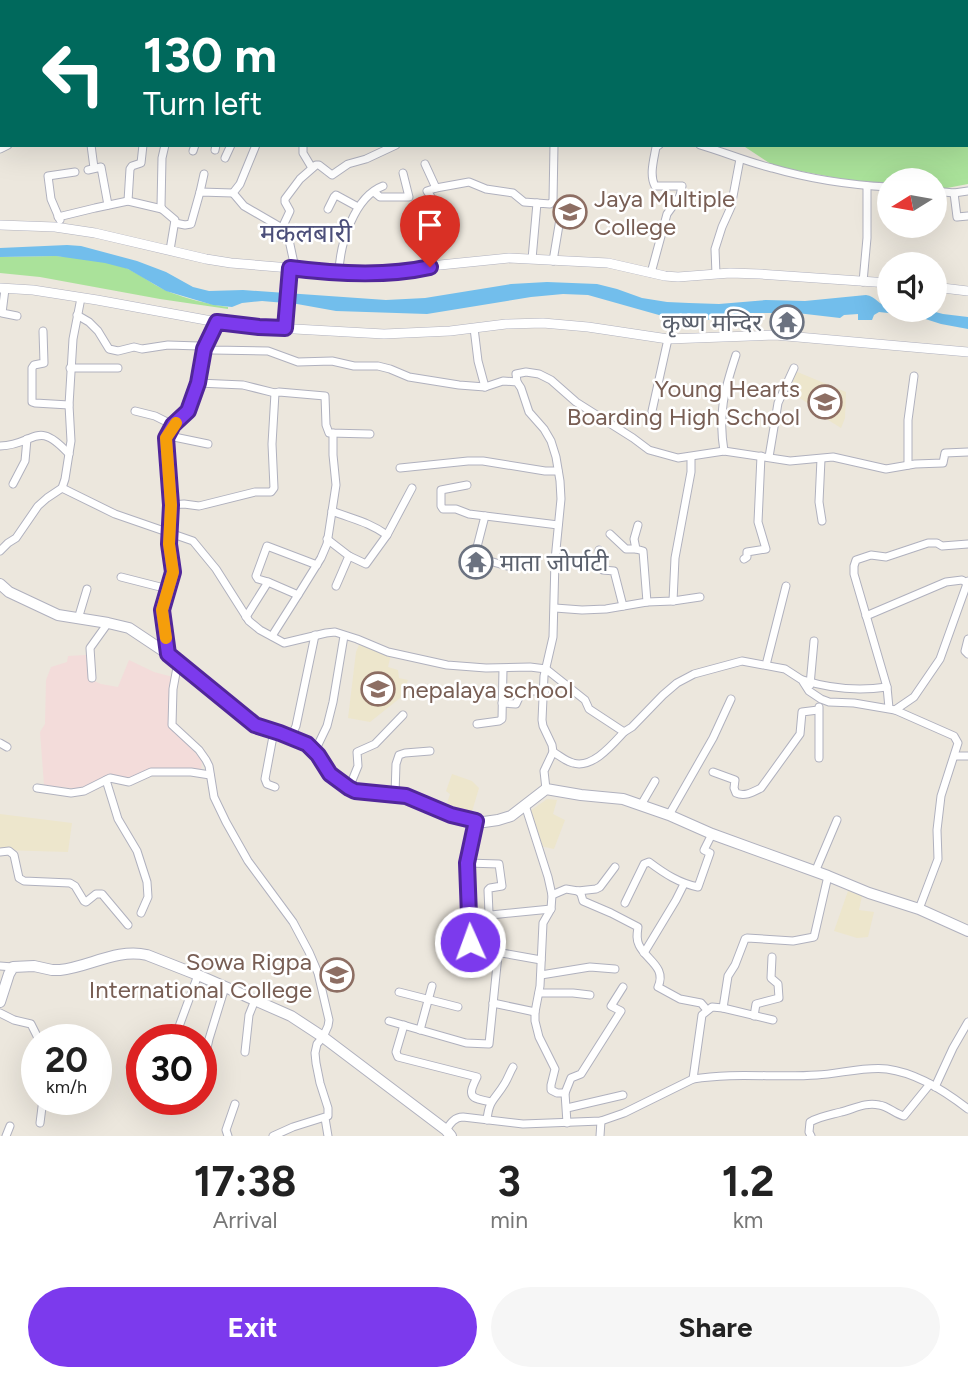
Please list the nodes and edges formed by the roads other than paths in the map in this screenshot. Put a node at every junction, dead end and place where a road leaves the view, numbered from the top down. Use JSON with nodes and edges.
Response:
{"nodes":[{"id":1,"x":91,"y":147,"type":"edge"},
{"id":2,"x":143,"y":147,"type":"edge"},
{"id":3,"x":165,"y":147,"type":"edge"},
{"id":4,"x":230,"y":147,"type":"edge"},
{"id":5,"x":255,"y":147,"type":"edge"},
{"id":6,"x":302,"y":147,"type":"edge"},
{"id":7,"x":392,"y":147,"type":"edge"},
{"id":8,"x":554,"y":147,"type":"edge"},
{"id":9,"x":656,"y":147,"type":"edge"},
{"id":10,"x":707,"y":147,"type":"edge"},
{"id":11,"x":225,"y":158,"type":"dead end"},
{"id":12,"x":740,"y":159,"type":"junction"},
{"id":13,"x":425,"y":164,"type":"dead end"},
{"id":14,"x":312,"y":168,"type":"junction"},
{"id":15,"x":75,"y":172,"type":"dead end"},
{"id":16,"x":403,"y":173,"type":"dead end"},
{"id":17,"x":204,"y":174,"type":"dead end"},
{"id":18,"x":383,"y":186,"type":"dead end"},
{"id":19,"x":867,"y":186,"type":"junction"},
{"id":20,"x":877,"y":186,"type":"edge"},
{"id":21,"x":436,"y":187,"type":"junction"},
{"id":22,"x":968,"y":191,"type":"edge"},
{"id":23,"x":200,"y":192,"type":"junction"},
{"id":24,"x":374,"y":192,"type":"junction"},
{"id":25,"x":947,"y":192,"type":"edge"},
{"id":26,"x":233,"y":193,"type":"junction"},
{"id":27,"x":954,"y":193,"type":"junction"},
{"id":28,"x":128,"y":201,"type":"junction"},
{"id":29,"x":537,"y":203,"type":"junction"},
{"id":30,"x":108,"y":205,"type":"junction"},
{"id":31,"x":162,"y":208,"type":"junction"},
{"id":32,"x":358,"y":208,"type":"junction"},
{"id":33,"x":328,"y":209,"type":"dead end"},
{"id":34,"x":968,"y":216,"type":"edge"},
{"id":35,"x":58,"y":217,"type":"junction"},
{"id":36,"x":561,"y":219,"type":"dead end"},
{"id":37,"x":174,"y":220,"type":"junction"},
{"id":38,"x":0,"y":225,"type":"edge"},
{"id":39,"x":282,"y":228,"type":"junction"},
{"id":40,"x":64,"y":229,"type":"junction"},
{"id":41,"x":170,"y":250,"type":"junction"},
{"id":42,"x":532,"y":260,"type":"junction"},
{"id":43,"x":552,"y":261,"type":"junction"},
{"id":44,"x":430,"y":267,"type":"junction"},
{"id":45,"x":293,"y":268,"type":"junction"},
{"id":46,"x":339,"y":272,"type":"junction"},
{"id":47,"x":651,"y":273,"type":"junction"},
{"id":48,"x":716,"y":274,"type":"junction"},
{"id":49,"x":863,"y":282,"type":"junction"},
{"id":50,"x":877,"y":283,"type":"edge"},
{"id":51,"x":3,"y":289,"type":"edge"},
{"id":52,"x":947,"y":289,"type":"edge"},
{"id":53,"x":968,"y":291,"type":"edge"},
{"id":54,"x":81,"y":298,"type":"junction"},
{"id":55,"x":77,"y":315,"type":"junction"},
{"id":56,"x":17,"y":316,"type":"dead end"},
{"id":57,"x":217,"y":322,"type":"junction"},
{"id":58,"x":285,"y":328,"type":"junction"},
{"id":59,"x":474,"y":328,"type":"junction"},
{"id":60,"x":43,"y":331,"type":"dead end"},
{"id":61,"x":668,"y":339,"type":"junction"},
{"id":62,"x":204,"y":349,"type":"junction"},
{"id":63,"x":968,"y":352,"type":"edge"},
{"id":64,"x":736,"y":355,"type":"dead end"},
{"id":65,"x":71,"y":368,"type":"junction"},
{"id":66,"x":118,"y":368,"type":"dead end"},
{"id":67,"x":794,"y":368,"type":"dead end"},
{"id":68,"x":914,"y":376,"type":"dead end"},
{"id":69,"x":517,"y":382,"type":"junction"},
{"id":70,"x":198,"y":383,"type":"junction"},
{"id":71,"x":485,"y":387,"type":"junction"},
{"id":72,"x":275,"y":393,"type":"junction"},
{"id":73,"x":69,"y":405,"type":"junction"},
{"id":74,"x":135,"y":411,"type":"dead end"},
{"id":75,"x":652,"y":411,"type":"dead end"},
{"id":76,"x":173,"y":425,"type":"junction"},
{"id":77,"x":168,"y":433,"type":"junction"},
{"id":78,"x":333,"y":433,"type":"junction"},
{"id":79,"x":370,"y":434,"type":"dead end"},
{"id":80,"x":27,"y":439,"type":"junction"},
{"id":81,"x":208,"y":444,"type":"dead end"},
{"id":82,"x":0,"y":446,"type":"edge"},
{"id":83,"x":724,"y":451,"type":"junction"},
{"id":84,"x":968,"y":452,"type":"edge"},
{"id":85,"x":69,"y":454,"type":"junction"},
{"id":86,"x":765,"y":456,"type":"junction"},
{"id":87,"x":691,"y":457,"type":"junction"},
{"id":88,"x":821,"y":459,"type":"junction"},
{"id":89,"x":908,"y":465,"type":"junction"},
{"id":90,"x":400,"y":468,"type":"dead end"},
{"id":91,"x":558,"y":471,"type":"junction"},
{"id":92,"x":13,"y":484,"type":"dead end"},
{"id":93,"x":467,"y":485,"type":"dead end"},
{"id":94,"x":62,"y":488,"type":"junction"},
{"id":95,"x":412,"y":488,"type":"dead end"},
{"id":96,"x":171,"y":505,"type":"junction"},
{"id":97,"x":332,"y":512,"type":"junction"},
{"id":98,"x":485,"y":516,"type":"junction"},
{"id":99,"x":822,"y":521,"type":"dead end"},
{"id":100,"x":558,"y":524,"type":"junction"},
{"id":101,"x":638,"y":525,"type":"dead end"},
{"id":102,"x":170,"y":532,"type":"junction"},
{"id":103,"x":610,"y":534,"type":"dead end"},
{"id":104,"x":387,"y":535,"type":"junction"},
{"id":105,"x":327,"y":539,"type":"junction"},
{"id":106,"x":968,"y":544,"type":"edge"},
{"id":107,"x":636,"y":549,"type":"junction"},
{"id":108,"x":599,"y":550,"type":"dead end"},
{"id":109,"x":0,"y":551,"type":"edge"},
{"id":110,"x":349,"y":556,"type":"junction"},
{"id":111,"x":744,"y":559,"type":"dead end"},
{"id":112,"x":317,"y":565,"type":"junction"},
{"id":113,"x":506,"y":566,"type":"dead end"},
{"id":114,"x":121,"y":577,"type":"dead end"},
{"id":115,"x":268,"y":582,"type":"junction"},
{"id":116,"x":967,"y":582,"type":"edge"},
{"id":117,"x":0,"y":584,"type":"edge"},
{"id":118,"x":336,"y":586,"type":"dead end"},
{"id":119,"x":786,"y":586,"type":"dead end"},
{"id":120,"x":87,"y":589,"type":"dead end"},
{"id":121,"x":168,"y":589,"type":"junction"},
{"id":122,"x":298,"y":595,"type":"junction"},
{"id":123,"x":700,"y":597,"type":"dead end"},
{"id":124,"x":673,"y":601,"type":"junction"},
{"id":125,"x":647,"y":602,"type":"junction"},
{"id":126,"x":623,"y":606,"type":"junction"},
{"id":127,"x":555,"y":608,"type":"junction"},
{"id":128,"x":866,"y":616,"type":"junction"},
{"id":129,"x":246,"y":617,"type":"junction"},
{"id":130,"x":78,"y":619,"type":"junction"},
{"id":131,"x":108,"y":623,"type":"junction"},
{"id":132,"x":316,"y":635,"type":"junction"},
{"id":133,"x":272,"y":636,"type":"junction"},
{"id":134,"x":344,"y":636,"type":"junction"},
{"id":135,"x":968,"y":639,"type":"edge"},
{"id":136,"x":814,"y":641,"type":"dead end"},
{"id":137,"x":168,"y":654,"type":"junction"},
{"id":138,"x":968,"y":654,"type":"edge"},
{"id":139,"x":178,"y":662,"type":"junction"},
{"id":140,"x":766,"y":665,"type":"junction"},
{"id":141,"x":503,"y":668,"type":"junction"},
{"id":142,"x":546,"y":669,"type":"junction"},
{"id":143,"x":92,"y":678,"type":"dead end"},
{"id":144,"x":809,"y":686,"type":"junction"},
{"id":145,"x":887,"y":687,"type":"junction"},
{"id":146,"x":545,"y":691,"type":"junction"},
{"id":147,"x":914,"y":697,"type":"junction"},
{"id":148,"x":732,"y":699,"type":"dead end"},
{"id":149,"x":821,"y":699,"type":"junction"},
{"id":150,"x":502,"y":703,"type":"junction"},
{"id":151,"x":818,"y":709,"type":"junction"},
{"id":152,"x":892,"y":709,"type":"junction"},
{"id":153,"x":402,"y":715,"type":"dead end"},
{"id":154,"x":916,"y":721,"type":"junction"},
{"id":155,"x":477,"y":724,"type":"dead end"},
{"id":156,"x":274,"y":731,"type":"junction"},
{"id":157,"x":624,"y":732,"type":"junction"},
{"id":158,"x":291,"y":737,"type":"junction"},
{"id":159,"x":315,"y":751,"type":"junction"},
{"id":160,"x":430,"y":751,"type":"dead end"},
{"id":161,"x":553,"y":752,"type":"junction"},
{"id":162,"x":955,"y":756,"type":"junction"},
{"id":163,"x":968,"y":756,"type":"edge"},
{"id":164,"x":819,"y":758,"type":"dead end"},
{"id":165,"x":713,"y":772,"type":"dead end"},
{"id":166,"x":210,"y":775,"type":"junction"},
{"id":167,"x":106,"y":780,"type":"junction"},
{"id":168,"x":655,"y":781,"type":"dead end"},
{"id":169,"x":275,"y":787,"type":"dead end"},
{"id":170,"x":37,"y":788,"type":"dead end"},
{"id":171,"x":349,"y":788,"type":"junction"},
{"id":172,"x":545,"y":789,"type":"junction"},
{"id":173,"x":395,"y":794,"type":"junction"},
{"id":174,"x":524,"y":805,"type":"junction"},
{"id":175,"x":641,"y":805,"type":"junction"},
{"id":176,"x":669,"y":815,"type":"junction"},
{"id":177,"x":837,"y":820,"type":"dead end"},
{"id":178,"x":476,"y":821,"type":"junction"},
{"id":179,"x":712,"y":834,"type":"junction"},
{"id":180,"x":0,"y":852,"type":"edge"},
{"id":181,"x":467,"y":863,"type":"junction"},
{"id":182,"x":615,"y":867,"type":"dead end"},
{"id":183,"x":815,"y":872,"type":"junction"},
{"id":184,"x":828,"y":876,"type":"junction"},
{"id":185,"x":684,"y":884,"type":"junction"},
{"id":186,"x":578,"y":891,"type":"junction"},
{"id":187,"x":552,"y":895,"type":"junction"},
{"id":188,"x":625,"y":904,"type":"dead end"},
{"id":189,"x":551,"y":909,"type":"junction"},
{"id":190,"x":919,"y":909,"type":"junction"},
{"id":191,"x":141,"y":912,"type":"dead end"},
{"id":192,"x":128,"y":925,"type":"dead end"},
{"id":193,"x":968,"y":931,"type":"edge"},
{"id":194,"x":644,"y":953,"type":"junction"},
{"id":195,"x":772,"y":957,"type":"dead end"},
{"id":196,"x":469,"y":959,"type":"dead end"},
{"id":197,"x":541,"y":960,"type":"junction"},
{"id":198,"x":0,"y":966,"type":"edge"},
{"id":199,"x":13,"y":967,"type":"junction"},
{"id":200,"x":615,"y":969,"type":"dead end"},
{"id":201,"x":198,"y":975,"type":"junction"},
{"id":202,"x":541,"y":975,"type":"junction"},
{"id":203,"x":432,"y":986,"type":"dead end"},
{"id":204,"x":225,"y":987,"type":"junction"},
{"id":205,"x":622,"y":987,"type":"dead end"},
{"id":206,"x":399,"y":992,"type":"dead end"},
{"id":207,"x":539,"y":993,"type":"junction"},
{"id":208,"x":590,"y":995,"type":"dead end"},
{"id":209,"x":255,"y":1000,"type":"junction"},
{"id":210,"x":428,"y":1000,"type":"junction"},
{"id":211,"x":0,"y":1002,"type":"edge"},
{"id":212,"x":493,"y":1003,"type":"junction"},
{"id":213,"x":458,"y":1007,"type":"dead end"},
{"id":214,"x":723,"y":1008,"type":"junction"},
{"id":215,"x":707,"y":1010,"type":"junction"},
{"id":216,"x":535,"y":1012,"type":"junction"},
{"id":217,"x":0,"y":1013,"type":"edge"},
{"id":218,"x":754,"y":1016,"type":"junction"},
{"id":219,"x":773,"y":1020,"type":"dead end"},
{"id":220,"x":389,"y":1021,"type":"dead end"},
{"id":221,"x":968,"y":1022,"type":"edge"},
{"id":222,"x":31,"y":1024,"type":"edge"},
{"id":223,"x":180,"y":1024,"type":"edge"},
{"id":224,"x":214,"y":1024,"type":"edge"},
{"id":225,"x":404,"y":1025,"type":"junction"},
{"id":226,"x":420,"y":1030,"type":"junction"},
{"id":227,"x":323,"y":1037,"type":"junction"},
{"id":228,"x":245,"y":1052,"type":"dead end"},
{"id":229,"x":513,"y":1067,"type":"dead end"},
{"id":230,"x":693,"y":1079,"type":"junction"},
{"id":231,"x":932,"y":1085,"type":"junction"},
{"id":232,"x":565,"y":1093,"type":"junction"},
{"id":233,"x":623,"y":1095,"type":"dead end"},
{"id":234,"x":491,"y":1102,"type":"junction"},
{"id":235,"x":235,"y":1104,"type":"dead end"},
{"id":236,"x":567,"y":1108,"type":"junction"},
{"id":237,"x":968,"y":1109,"type":"edge"},
{"id":238,"x":41,"y":1115,"type":"edge"},
{"id":239,"x":325,"y":1118,"type":"junction"},
{"id":240,"x":487,"y":1120,"type":"junction"},
{"id":241,"x":601,"y":1121,"type":"junction"},
{"id":242,"x":40,"y":1122,"type":"dead end"},
{"id":243,"x":567,"y":1123,"type":"junction"},
{"id":244,"x":10,"y":1126,"type":"dead end"},
{"id":245,"x":448,"y":1133,"type":"edge"},
{"id":246,"x":6,"y":1136,"type":"edge"},
{"id":247,"x":228,"y":1136,"type":"edge"},
{"id":248,"x":273,"y":1136,"type":"edge"},
{"id":249,"x":328,"y":1136,"type":"edge"},
{"id":250,"x":600,"y":1136,"type":"edge"},
{"id":251,"x":811,"y":1136,"type":"edge"}],
"edges":[{"from":1,"to":30,"type":"street"},
{"from":2,"to":28,"type":"street"},
{"from":3,"to":31,"type":"street"},
{"from":4,"to":11,"type":"street"},
{"from":5,"to":26,"type":"street"},
{"from":6,"to":14,"type":"street"},
{"from":7,"to":14,"type":"street"},
{"from":8,"to":29,"type":"street"},
{"from":9,"to":47,"type":"street"},
{"from":10,"to":12,"type":"street"},
{"from":12,"to":19,"type":"street"},
{"from":12,"to":48,"type":"street"},
{"from":13,"to":21,"type":"street"},
{"from":14,"to":39,"type":"street"},
{"from":15,"to":35,"type":"street"},
{"from":16,"to":24,"type":"street"},
{"from":17,"to":23,"type":"street"},
{"from":18,"to":24,"type":"street"},
{"from":19,"to":20,"type":"street"},
{"from":19,"to":49,"type":"street"},
{"from":21,"to":29,"type":"street"},
{"from":21,"to":44,"type":"street"},
{"from":22,"to":27,"type":"street"},
{"from":23,"to":26,"type":"street"},
{"from":23,"to":37,"type":"street"},
{"from":24,"to":32,"type":"street"},
{"from":25,"to":27,"type":"street"},
{"from":26,"to":39,"type":"street"},
{"from":27,"to":34,"type":"street"},
{"from":28,"to":30,"type":"street"},
{"from":28,"to":31,"type":"street"},
{"from":29,"to":42,"type":"street"},
{"from":30,"to":35,"type":"street"},
{"from":31,"to":37,"type":"street"},
{"from":32,"to":33,"type":"street"},
{"from":32,"to":46,"type":"street"},
{"from":35,"to":40,"type":"street"},
{"from":36,"to":43,"type":"street"},
{"from":37,"to":41,"type":"street"},
{"from":38,"to":40,"type":"street"},
{"from":39,"to":45,"type":"street"},
{"from":40,"to":41,"type":"street"},
{"from":41,"to":45,"type":"street"},
{"from":42,"to":43,"type":"street"},
{"from":42,"to":44,"type":"street"},
{"from":43,"to":47,"type":"street"},
{"from":44,"to":46,"type":"street"},
{"from":45,"to":46,"type":"street"},
{"from":45,"to":58,"type":"street"},
{"from":47,"to":48,"type":"street"},
{"from":48,"to":49,"type":"street"},
{"from":49,"to":50,"type":"street"},
{"from":51,"to":54,"type":"street"},
{"from":51,"to":56,"type":"street"},
{"from":52,"to":53,"type":"street"},
{"from":54,"to":55,"type":"street"},
{"from":54,"to":57,"type":"street"},
{"from":55,"to":62,"type":"street"},
{"from":55,"to":65,"type":"street"},
{"from":57,"to":58,"type":"street"},
{"from":57,"to":62,"type":"street"},
{"from":58,"to":59,"type":"street"},
{"from":59,"to":61,"type":"street"},
{"from":59,"to":71,"type":"street"},
{"from":60,"to":73,"type":"street"},
{"from":61,"to":63,"type":"street"},
{"from":61,"to":75,"type":"street"},
{"from":62,"to":70,"type":"street"},
{"from":62,"to":71,"type":"street"},
{"from":64,"to":83,"type":"street"},
{"from":65,"to":66,"type":"street"},
{"from":65,"to":73,"type":"street"},
{"from":67,"to":86,"type":"street"},
{"from":68,"to":89,"type":"street"},
{"from":69,"to":71,"type":"street"},
{"from":69,"to":87,"type":"street"},
{"from":69,"to":91,"type":"street"},
{"from":70,"to":72,"type":"street"},
{"from":70,"to":76,"type":"street"},
{"from":72,"to":78,"type":"street"},
{"from":72,"to":96,"type":"street"},
{"from":73,"to":85,"type":"street"},
{"from":74,"to":76,"type":"street"},
{"from":76,"to":77,"type":"street"},
{"from":77,"to":81,"type":"street"},
{"from":77,"to":96,"type":"street"},
{"from":78,"to":79,"type":"street"},
{"from":78,"to":97,"type":"street"},
{"from":80,"to":82,"type":"street"},
{"from":80,"to":85,"type":"street"},
{"from":80,"to":92,"type":"street"},
{"from":83,"to":86,"type":"street"},
{"from":83,"to":87,"type":"street"},
{"from":84,"to":89,"type":"street"},
{"from":85,"to":94,"type":"street"},
{"from":86,"to":88,"type":"street"},
{"from":86,"to":111,"type":"street"},
{"from":87,"to":124,"type":"street"},
{"from":88,"to":89,"type":"street"},
{"from":88,"to":99,"type":"street"},
{"from":90,"to":91,"type":"street"},
{"from":91,"to":100,"type":"street"},
{"from":93,"to":98,"type":"street"},
{"from":94,"to":102,"type":"street"},
{"from":94,"to":109,"type":"street"},
{"from":95,"to":104,"type":"street"},
{"from":96,"to":102,"type":"street"},
{"from":97,"to":104,"type":"street"},
{"from":97,"to":105,"type":"street"},
{"from":98,"to":100,"type":"street"},
{"from":98,"to":113,"type":"street"},
{"from":100,"to":127,"type":"street"},
{"from":101,"to":107,"type":"street"},
{"from":102,"to":121,"type":"street"},
{"from":102,"to":129,"type":"street"},
{"from":103,"to":107,"type":"street"},
{"from":104,"to":110,"type":"street"},
{"from":105,"to":110,"type":"street"},
{"from":105,"to":112,"type":"street"},
{"from":106,"to":128,"type":"street"},
{"from":107,"to":125,"type":"street"},
{"from":108,"to":126,"type":"street"},
{"from":110,"to":118,"type":"street"},
{"from":112,"to":115,"type":"street"},
{"from":112,"to":122,"type":"street"},
{"from":114,"to":121,"type":"street"},
{"from":115,"to":122,"type":"street"},
{"from":115,"to":129,"type":"street"},
{"from":116,"to":128,"type":"street"},
{"from":116,"to":147,"type":"street"},
{"from":117,"to":130,"type":"main road"},
{"from":119,"to":140,"type":"street"},
{"from":120,"to":130,"type":"street"},
{"from":121,"to":137,"type":"street"},
{"from":122,"to":133,"type":"street"},
{"from":123,"to":124,"type":"street"},
{"from":124,"to":125,"type":"street"},
{"from":125,"to":126,"type":"street"},
{"from":126,"to":127,"type":"street"},
{"from":127,"to":142,"type":"street"},
{"from":128,"to":145,"type":"street"},
{"from":129,"to":133,"type":"street"},
{"from":130,"to":131,"type":"main road"},
{"from":131,"to":137,"type":"main road"},
{"from":131,"to":143,"type":"street"},
{"from":132,"to":133,"type":"street"},
{"from":132,"to":134,"type":"street"},
{"from":132,"to":158,"type":"street"},
{"from":134,"to":141,"type":"street"},
{"from":134,"to":159,"type":"street"},
{"from":135,"to":138,"type":"street"},
{"from":136,"to":144,"type":"street"},
{"from":137,"to":139,"type":"main road"},
{"from":139,"to":156,"type":"main road"},
{"from":139,"to":166,"type":"street"},
{"from":140,"to":144,"type":"street"},
{"from":140,"to":157,"type":"street"},
{"from":141,"to":142,"type":"street"},
{"from":141,"to":150,"type":"street"},
{"from":142,"to":146,"type":"street"},
{"from":142,"to":157,"type":"street"},
{"from":144,"to":145,"type":"street"},
{"from":144,"to":149,"type":"street"},
{"from":145,"to":152,"type":"street"},
{"from":146,"to":150,"type":"street"},
{"from":146,"to":161,"type":"street"},
{"from":147,"to":152,"type":"street"},
{"from":147,"to":154,"type":"street"},
{"from":148,"to":176,"type":"street"},
{"from":149,"to":151,"type":"street"},
{"from":149,"to":152,"type":"street"},
{"from":150,"to":155,"type":"street"},
{"from":151,"to":164,"type":"street"},
{"from":151,"to":165,"type":"street"},
{"from":152,"to":154,"type":"street"},
{"from":153,"to":171,"type":"street"},
{"from":154,"to":162,"type":"street"},
{"from":156,"to":158,"type":"main road"},
{"from":156,"to":169,"type":"street"},
{"from":157,"to":161,"type":"street"},
{"from":158,"to":159,"type":"main road"},
{"from":159,"to":171,"type":"main road"},
{"from":160,"to":173,"type":"street"},
{"from":161,"to":172,"type":"street"},
{"from":162,"to":163,"type":"street"},
{"from":162,"to":190,"type":"street"},
{"from":166,"to":167,"type":"street"},
{"from":166,"to":227,"type":"street"},
{"from":167,"to":170,"type":"street"},
{"from":167,"to":191,"type":"street"},
{"from":168,"to":175,"type":"street"},
{"from":171,"to":173,"type":"main road"},
{"from":172,"to":174,"type":"main road"},
{"from":172,"to":175,"type":"main road"},
{"from":173,"to":178,"type":"main road"},
{"from":174,"to":178,"type":"main road"},
{"from":174,"to":187,"type":"street"},
{"from":175,"to":176,"type":"main road"},
{"from":176,"to":179,"type":"main road"},
{"from":177,"to":183,"type":"street"},
{"from":178,"to":181,"type":"street"},
{"from":179,"to":183,"type":"main road"},
{"from":179,"to":185,"type":"street"},
{"from":180,"to":192,"type":"street"},
{"from":181,"to":189,"type":"street"},
{"from":181,"to":196,"type":"street"},
{"from":182,"to":186,"type":"street"},
{"from":183,"to":184,"type":"main road"},
{"from":184,"to":190,"type":"main road"},
{"from":184,"to":214,"type":"street"},
{"from":185,"to":188,"type":"street"},
{"from":185,"to":194,"type":"street"},
{"from":186,"to":187,"type":"street"},
{"from":186,"to":194,"type":"street"},
{"from":187,"to":189,"type":"street"},
{"from":189,"to":197,"type":"street"},
{"from":190,"to":193,"type":"main road"},
{"from":194,"to":215,"type":"street"},
{"from":195,"to":218,"type":"street"},
{"from":197,"to":202,"type":"street"},
{"from":197,"to":212,"type":"street"},
{"from":198,"to":199,"type":"street"},
{"from":199,"to":201,"type":"main road"},
{"from":199,"to":211,"type":"main road"},
{"from":200,"to":202,"type":"street"},
{"from":201,"to":204,"type":"main road"},
{"from":201,"to":223,"type":"street"},
{"from":202,"to":207,"type":"street"},
{"from":203,"to":210,"type":"street"},
{"from":204,"to":209,"type":"main road"},
{"from":204,"to":224,"type":"street"},
{"from":205,"to":232,"type":"street"},
{"from":206,"to":210,"type":"street"},
{"from":207,"to":208,"type":"street"},
{"from":207,"to":216,"type":"street"},
{"from":209,"to":227,"type":"main road"},
{"from":209,"to":228,"type":"street"},
{"from":210,"to":213,"type":"street"},
{"from":210,"to":226,"type":"street"},
{"from":212,"to":216,"type":"street"},
{"from":212,"to":226,"type":"street"},
{"from":214,"to":215,"type":"street"},
{"from":214,"to":218,"type":"street"},
{"from":215,"to":230,"type":"street"},
{"from":216,"to":232,"type":"street"},
{"from":217,"to":222,"type":"street"},
{"from":218,"to":219,"type":"street"},
{"from":220,"to":225,"type":"street"},
{"from":221,"to":231,"type":"street"},
{"from":225,"to":226,"type":"street"},
{"from":225,"to":234,"type":"street"},
{"from":227,"to":239,"type":"street"},
{"from":227,"to":245,"type":"main road"},
{"from":229,"to":234,"type":"street"},
{"from":230,"to":231,"type":"street"},
{"from":230,"to":241,"type":"street"},
{"from":231,"to":237,"type":"street"},
{"from":231,"to":251,"type":"street"},
{"from":232,"to":236,"type":"street"},
{"from":233,"to":236,"type":"street"},
{"from":234,"to":240,"type":"street"},
{"from":235,"to":247,"type":"street"},
{"from":236,"to":243,"type":"street"},
{"from":238,"to":242,"type":"street"},
{"from":239,"to":248,"type":"street"},
{"from":239,"to":249,"type":"street"},
{"from":240,"to":243,"type":"street"},
{"from":240,"to":245,"type":"street"},
{"from":241,"to":243,"type":"street"},
{"from":241,"to":250,"type":"street"},
{"from":244,"to":246,"type":"street"}]}
